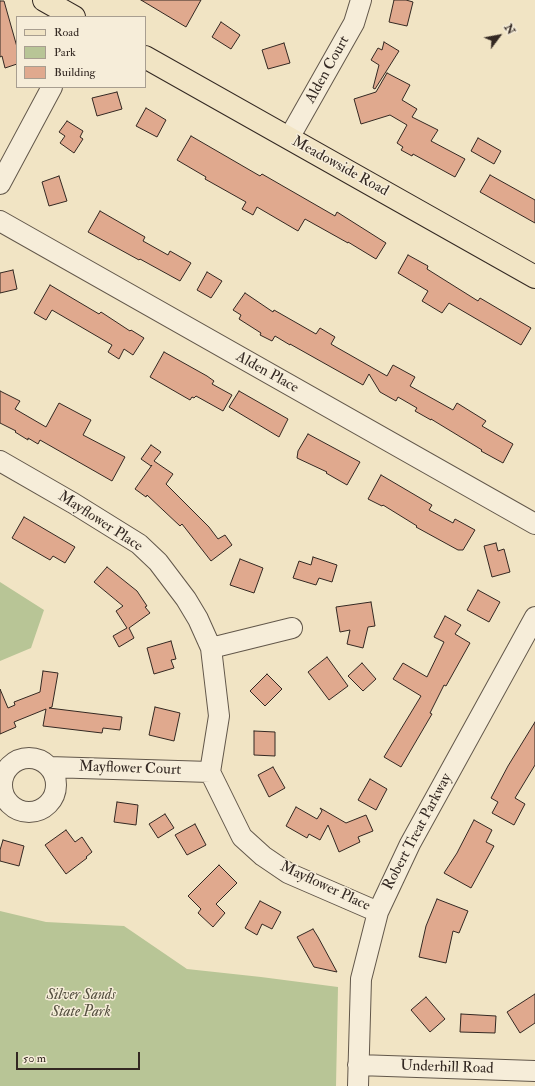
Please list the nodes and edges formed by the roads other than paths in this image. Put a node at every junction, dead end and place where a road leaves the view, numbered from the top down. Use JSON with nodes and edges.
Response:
{"nodes":[{"id":1,"x":44,"y":0,"type":"edge"},
{"id":2,"x":361,"y":0,"type":"edge"},
{"id":3,"x":72,"y":16,"type":"edge"},
{"id":4,"x":146,"y":58,"type":"edge"},
{"id":5,"x":51,"y":88,"type":"edge"},
{"id":6,"x":290,"y":138,"type":"junction"},
{"id":7,"x":0,"y":184,"type":"edge"},
{"id":8,"x":0,"y":222,"type":"edge"},
{"id":9,"x":535,"y":277,"type":"edge"},
{"id":10,"x":0,"y":460,"type":"edge"},
{"id":11,"x":535,"y":524,"type":"edge"},
{"id":12,"x":535,"y":617,"type":"edge"},
{"id":13,"x":292,"y":628,"type":"dead end"},
{"id":14,"x":211,"y":648,"type":"junction"},
{"id":15,"x":50,"y":767,"type":"dead end"},
{"id":16,"x":210,"y":772,"type":"junction"},
{"id":17,"x":378,"y":912,"type":"junction"},
{"id":18,"x":358,"y":1065,"type":"junction"},
{"id":19,"x":535,"y":1071,"type":"edge"},
{"id":20,"x":358,"y":1086,"type":"edge"}],
"edges":[{"from":1,"to":3,"type":"main road"},
{"from":2,"to":6,"type":"street","name":"Alden Court"},
{"from":4,"to":6,"type":"main road","name":"Meadowside Road"},
{"from":5,"to":7,"type":"street"},
{"from":6,"to":9,"type":"main road","name":"Meadowside Road"},
{"from":8,"to":11,"type":"street","name":"Alden Place"},
{"from":10,"to":14,"type":"street","name":"Mayflower Place"},
{"from":12,"to":17,"type":"street","name":"Robert Treat Parkway"},
{"from":13,"to":14,"type":"street"},
{"from":14,"to":16,"type":"street","name":"Mayflower Place"},
{"from":15,"to":16,"type":"street","name":"Mayflower Court"},
{"from":16,"to":17,"type":"street","name":"Mayflower Place"},
{"from":17,"to":18,"type":"street","name":"Robert Treat Parkway"},
{"from":18,"to":19,"type":"street","name":"Underhill Road"},
{"from":18,"to":20,"type":"street","name":"Robert Treat Parkway"}]}
